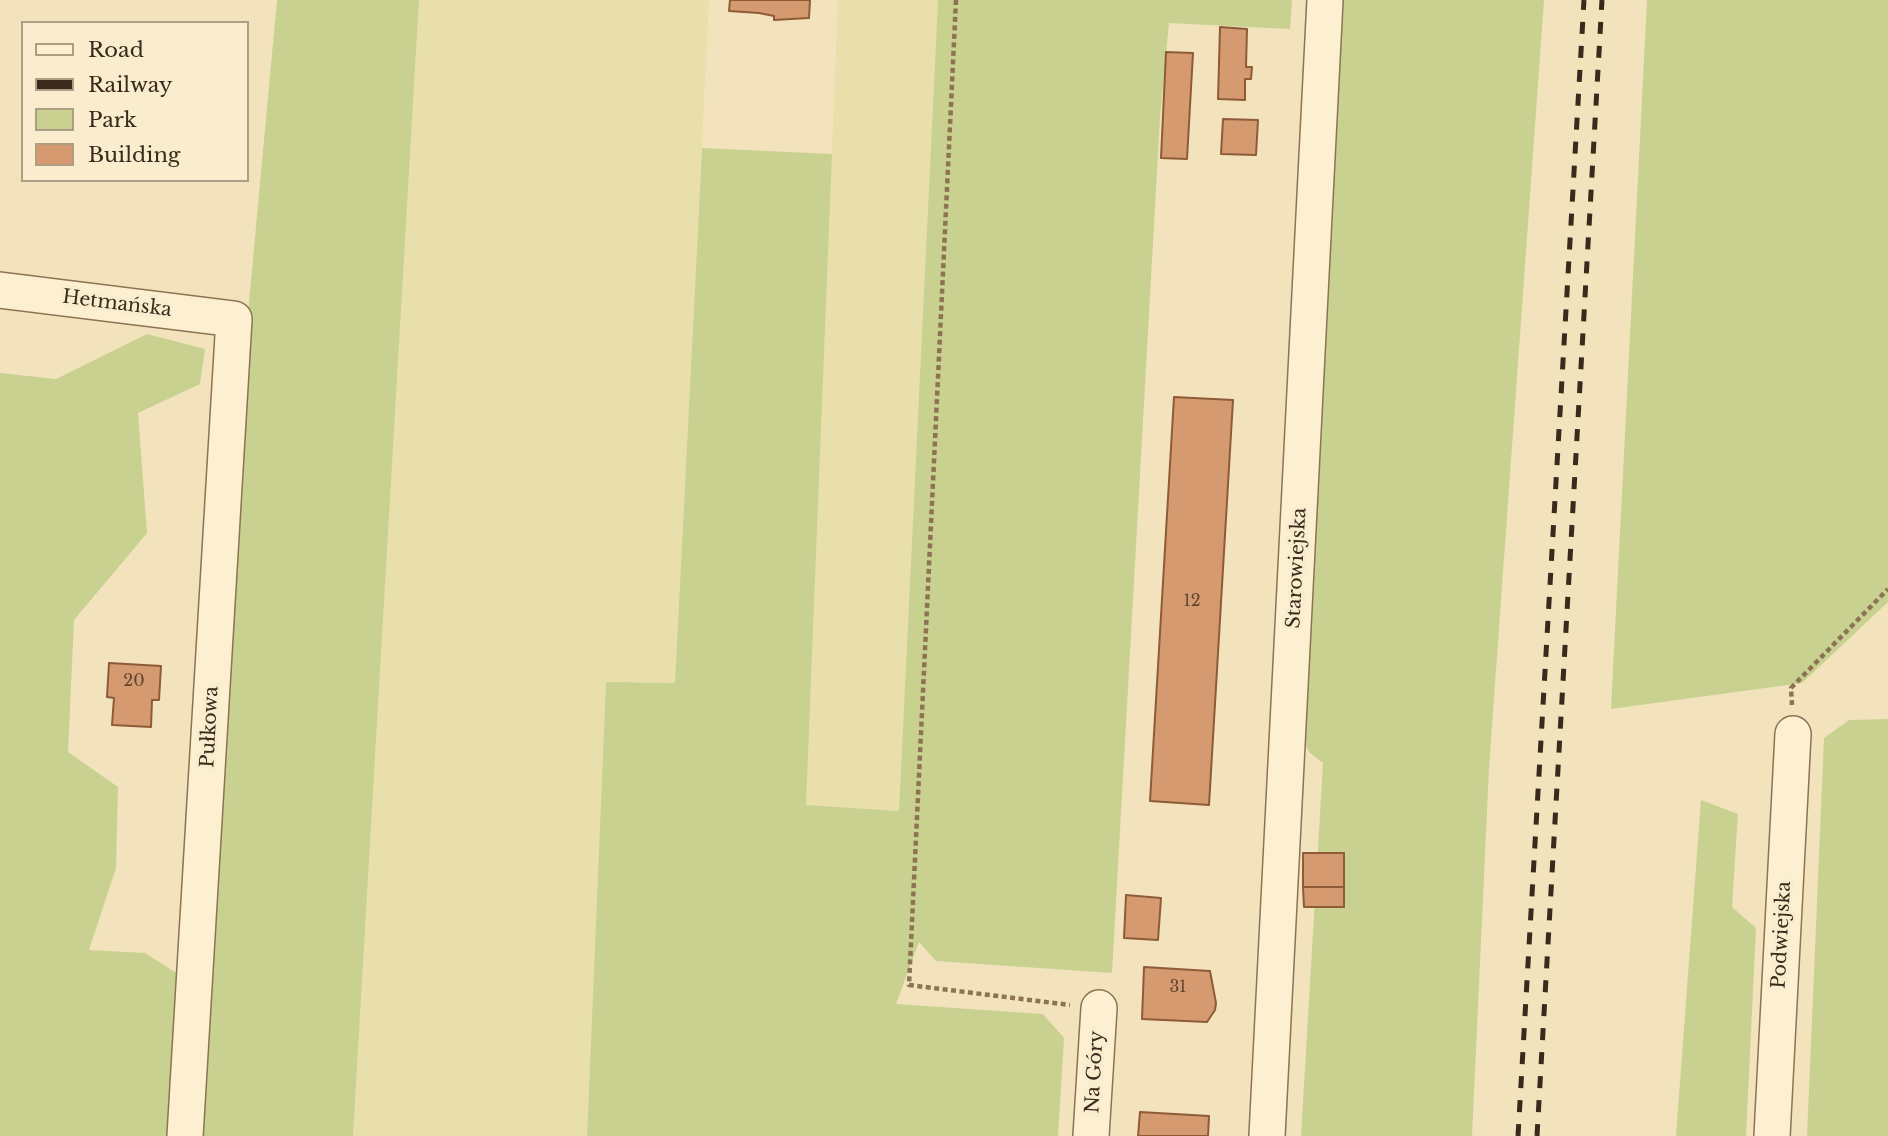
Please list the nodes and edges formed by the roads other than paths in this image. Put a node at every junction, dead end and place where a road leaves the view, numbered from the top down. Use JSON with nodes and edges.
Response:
{"nodes":[{"id":1,"x":1325,"y":0,"type":"edge"},
{"id":2,"x":0,"y":290,"type":"edge"},
{"id":3,"x":234,"y":319,"type":"joint"},
{"id":4,"x":1793,"y":734,"type":"road end"},
{"id":5,"x":1099,"y":1008,"type":"road end"},
{"id":6,"x":185,"y":1136,"type":"edge"},
{"id":7,"x":1091,"y":1136,"type":"edge"},
{"id":8,"x":1267,"y":1136,"type":"edge"},
{"id":9,"x":1772,"y":1136,"type":"edge"}],
"edges":[{"from":1,"to":8,"type":"street","name":"Starowiejska"},
{"from":2,"to":3,"type":"street","name":"Hetmańska"},
{"from":3,"to":6,"type":"street","name":"Pułkowa"},
{"from":4,"to":9,"type":"street","name":"Podwiejska"},
{"from":5,"to":7,"type":"street","name":"Na Góry"}]}
